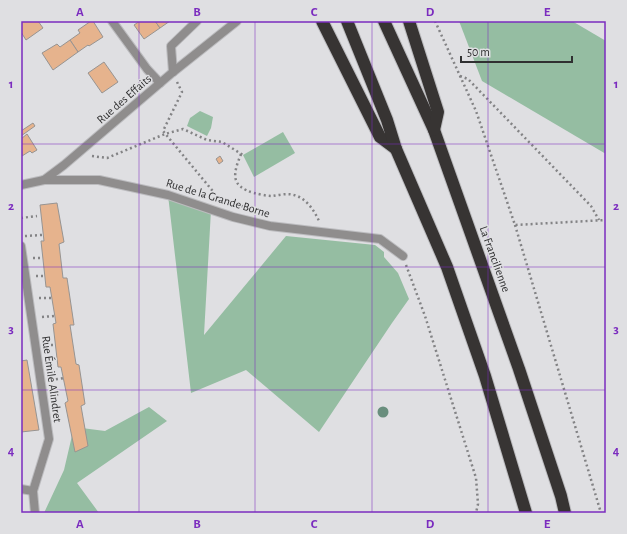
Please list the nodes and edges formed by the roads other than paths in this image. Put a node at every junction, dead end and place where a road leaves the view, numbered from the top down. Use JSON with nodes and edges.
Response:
{"nodes":[{"id":1,"x":112,"y":21,"type":"edge"},
{"id":2,"x":197,"y":21,"type":"edge"},
{"id":3,"x":237,"y":21,"type":"edge"},
{"id":4,"x":322,"y":21,"type":"edge"},
{"id":5,"x":347,"y":21,"type":"edge"},
{"id":6,"x":384,"y":21,"type":"edge"},
{"id":7,"x":409,"y":21,"type":"edge"},
{"id":8,"x":173,"y":72,"type":"junction"},
{"id":9,"x":160,"y":83,"type":"junction"},
{"id":10,"x":434,"y":130,"type":"junction"},
{"id":11,"x":396,"y":149,"type":"junction"},
{"id":12,"x":44,"y":180,"type":"junction"},
{"id":13,"x":21,"y":185,"type":"edge"},
{"id":14,"x":21,"y":246,"type":"edge"},
{"id":15,"x":403,"y":256,"type":"road end"},
{"id":16,"x":21,"y":489,"type":"edge"},
{"id":17,"x":33,"y":491,"type":"junction"},
{"id":18,"x":35,"y":513,"type":"edge"},
{"id":19,"x":526,"y":513,"type":"edge"},
{"id":20,"x":565,"y":513,"type":"edge"}],
"edges":[{"from":1,"to":9,"type":"street"},
{"from":2,"to":8,"type":"street"},
{"from":3,"to":8,"type":"street","name":"Rue des Effaits"},
{"from":4,"to":11,"type":"highway"},
{"from":5,"to":11,"type":"highway"},
{"from":6,"to":10,"type":"highway","name":"La Francilienne"},
{"from":7,"to":10,"type":"highway"},
{"from":8,"to":9,"type":"street","name":"Rue des Effaits"},
{"from":9,"to":12,"type":"street","name":"Rue des Effaits"},
{"from":10,"to":20,"type":"highway","name":"La Francilienne"},
{"from":11,"to":19,"type":"highway"},
{"from":12,"to":13,"type":"street","name":"Rue des Effaits"},
{"from":12,"to":15,"type":"street","name":"Rue de la Grande Borne"},
{"from":14,"to":17,"type":"street","name":"Rue Émile Alindret"},
{"from":16,"to":17,"type":"street"},
{"from":17,"to":18,"type":"street","name":"Rue Émile Alindret"}]}
